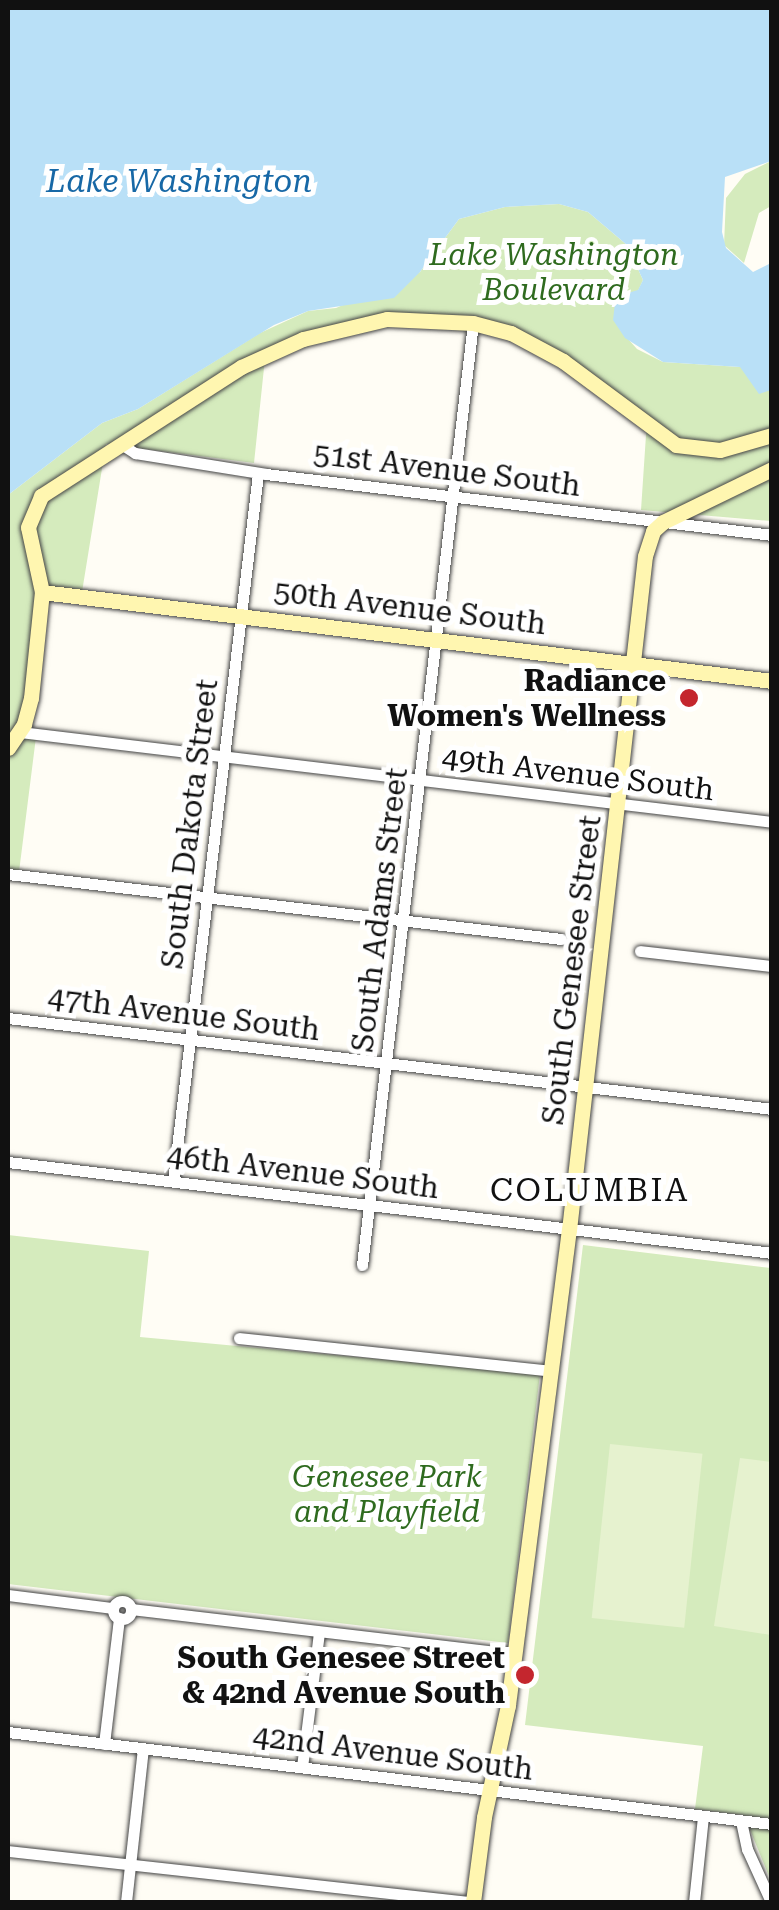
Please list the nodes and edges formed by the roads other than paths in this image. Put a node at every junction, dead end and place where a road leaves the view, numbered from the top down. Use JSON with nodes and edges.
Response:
{"nodes":[{"id":1,"x":473,"y":322,"type":"junction"},
{"id":2,"x":772,"y":435,"type":"edge"},
{"id":3,"x":120,"y":444,"type":"junction"},
{"id":4,"x":772,"y":469,"type":"edge"},
{"id":5,"x":258,"y":473,"type":"junction"},
{"id":6,"x":454,"y":496,"type":"junction"},
{"id":7,"x":662,"y":522,"type":"junction"},
{"id":8,"x":772,"y":535,"type":"edge"},
{"id":9,"x":42,"y":592,"type":"junction"},
{"id":10,"x":240,"y":616,"type":"junction"},
{"id":11,"x":438,"y":638,"type":"junction"},
{"id":12,"x":634,"y":663,"type":"junction"},
{"id":13,"x":772,"y":680,"type":"edge"},
{"id":14,"x":20,"y":732,"type":"junction"},
{"id":15,"x":8,"y":748,"type":"edge"},
{"id":16,"x":223,"y":757,"type":"junction"},
{"id":17,"x":420,"y":780,"type":"junction"},
{"id":18,"x":618,"y":803,"type":"junction"},
{"id":19,"x":772,"y":822,"type":"edge"},
{"id":20,"x":8,"y":874,"type":"edge"},
{"id":21,"x":206,"y":898,"type":"junction"},
{"id":22,"x":403,"y":922,"type":"junction"},
{"id":23,"x":561,"y":939,"type":"dead end"},
{"id":24,"x":640,"y":951,"type":"dead end"},
{"id":25,"x":772,"y":966,"type":"edge"},
{"id":26,"x":8,"y":1018,"type":"edge"},
{"id":27,"x":189,"y":1041,"type":"junction"},
{"id":28,"x":386,"y":1064,"type":"junction"},
{"id":29,"x":586,"y":1088,"type":"junction"},
{"id":30,"x":772,"y":1109,"type":"edge"},
{"id":31,"x":8,"y":1162,"type":"edge"},
{"id":32,"x":172,"y":1182,"type":"junction"},
{"id":33,"x":369,"y":1205,"type":"junction"},
{"id":34,"x":569,"y":1230,"type":"junction"},
{"id":35,"x":772,"y":1253,"type":"edge"},
{"id":36,"x":362,"y":1265,"type":"dead end"},
{"id":37,"x":240,"y":1338,"type":"dead end"},
{"id":38,"x":551,"y":1371,"type":"junction"},
{"id":39,"x":8,"y":1595,"type":"edge"},
{"id":40,"x":116,"y":1613,"type":"junction"},
{"id":41,"x":319,"y":1632,"type":"junction"},
{"id":42,"x":515,"y":1654,"type":"junction"},
{"id":43,"x":8,"y":1732,"type":"edge"},
{"id":44,"x":104,"y":1744,"type":"junction"},
{"id":45,"x":143,"y":1749,"type":"junction"},
{"id":46,"x":302,"y":1766,"type":"junction"},
{"id":47,"x":491,"y":1790,"type":"junction"},
{"id":48,"x":703,"y":1816,"type":"junction"},
{"id":49,"x":741,"y":1821,"type":"junction"},
{"id":50,"x":772,"y":1824,"type":"edge"},
{"id":51,"x":8,"y":1851,"type":"edge"},
{"id":52,"x":130,"y":1864,"type":"junction"},
{"id":53,"x":126,"y":1902,"type":"edge"},
{"id":54,"x":472,"y":1902,"type":"edge"},
{"id":55,"x":694,"y":1902,"type":"edge"},
{"id":56,"x":772,"y":1902,"type":"edge"}],
"edges":[{"from":1,"to":2,"type":"street"},
{"from":1,"to":3,"type":"street"},
{"from":1,"to":6,"type":"street","name":"South Adams Street"},
{"from":3,"to":5,"type":"street","name":"51st Avenue South"},
{"from":3,"to":9,"type":"street"},
{"from":4,"to":7,"type":"street"},
{"from":5,"to":6,"type":"street","name":"51st Avenue South"},
{"from":5,"to":10,"type":"street","name":"South Dakota Street"},
{"from":6,"to":7,"type":"street","name":"51st Avenue South"},
{"from":6,"to":11,"type":"street","name":"South Adams Street"},
{"from":7,"to":8,"type":"street","name":"51st Avenue South"},
{"from":7,"to":12,"type":"street","name":"South Genesee Street"},
{"from":9,"to":10,"type":"street","name":"50th Avenue South"},
{"from":9,"to":14,"type":"street"},
{"from":10,"to":11,"type":"street","name":"50th Avenue South"},
{"from":10,"to":16,"type":"street","name":"South Dakota Street"},
{"from":11,"to":12,"type":"street","name":"50th Avenue South"},
{"from":11,"to":17,"type":"street","name":"South Adams Street"},
{"from":12,"to":13,"type":"street","name":"50th Avenue South"},
{"from":12,"to":18,"type":"street","name":"South Genesee Street"},
{"from":14,"to":15,"type":"street"},
{"from":14,"to":16,"type":"street","name":"49th Avenue South"},
{"from":16,"to":17,"type":"street","name":"49th Avenue South"},
{"from":16,"to":21,"type":"street","name":"South Dakota Street"},
{"from":17,"to":18,"type":"street","name":"49th Avenue South"},
{"from":17,"to":22,"type":"street","name":"South Adams Street"},
{"from":18,"to":19,"type":"street","name":"49th Avenue South"},
{"from":18,"to":29,"type":"street","name":"South Genesee Street"},
{"from":20,"to":21,"type":"street"},
{"from":21,"to":22,"type":"street"},
{"from":21,"to":27,"type":"street","name":"South Dakota Street"},
{"from":22,"to":23,"type":"street"},
{"from":22,"to":28,"type":"street","name":"South Adams Street"},
{"from":24,"to":25,"type":"street"},
{"from":26,"to":27,"type":"street","name":"47th Avenue South"},
{"from":27,"to":28,"type":"street","name":"47th Avenue South"},
{"from":27,"to":32,"type":"street","name":"South Dakota Street"},
{"from":28,"to":29,"type":"street","name":"47th Avenue South"},
{"from":28,"to":33,"type":"street","name":"South Adams Street"},
{"from":29,"to":30,"type":"street","name":"47th Avenue South"},
{"from":29,"to":34,"type":"street","name":"South Genesee Street"},
{"from":31,"to":32,"type":"street","name":"46th Avenue South"},
{"from":32,"to":33,"type":"street","name":"46th Avenue South"},
{"from":33,"to":34,"type":"street","name":"46th Avenue South"},
{"from":33,"to":36,"type":"street","name":"South Adams Street"},
{"from":34,"to":35,"type":"street","name":"46th Avenue South"},
{"from":34,"to":38,"type":"street","name":"South Genesee Street"},
{"from":37,"to":38,"type":"street"},
{"from":38,"to":42,"type":"street","name":"South Genesee Street"},
{"from":39,"to":40,"type":"street"},
{"from":40,"to":41,"type":"street"},
{"from":40,"to":44,"type":"street"},
{"from":41,"to":42,"type":"street"},
{"from":41,"to":46,"type":"street"},
{"from":42,"to":47,"type":"street","name":"South Genesee Street"},
{"from":43,"to":44,"type":"street","name":"42nd Avenue South"},
{"from":44,"to":45,"type":"street","name":"42nd Avenue South"},
{"from":45,"to":46,"type":"street","name":"42nd Avenue South"},
{"from":45,"to":52,"type":"street"},
{"from":46,"to":47,"type":"street","name":"42nd Avenue South"},
{"from":47,"to":48,"type":"street","name":"42nd Avenue South"},
{"from":47,"to":54,"type":"street","name":"South Genesee Street"},
{"from":48,"to":49,"type":"street","name":"42nd Avenue South"},
{"from":48,"to":55,"type":"street"},
{"from":49,"to":50,"type":"street","name":"42nd Avenue South"},
{"from":49,"to":56,"type":"street"},
{"from":51,"to":52,"type":"street"},
{"from":52,"to":53,"type":"street"},
{"from":52,"to":54,"type":"street"}]}
